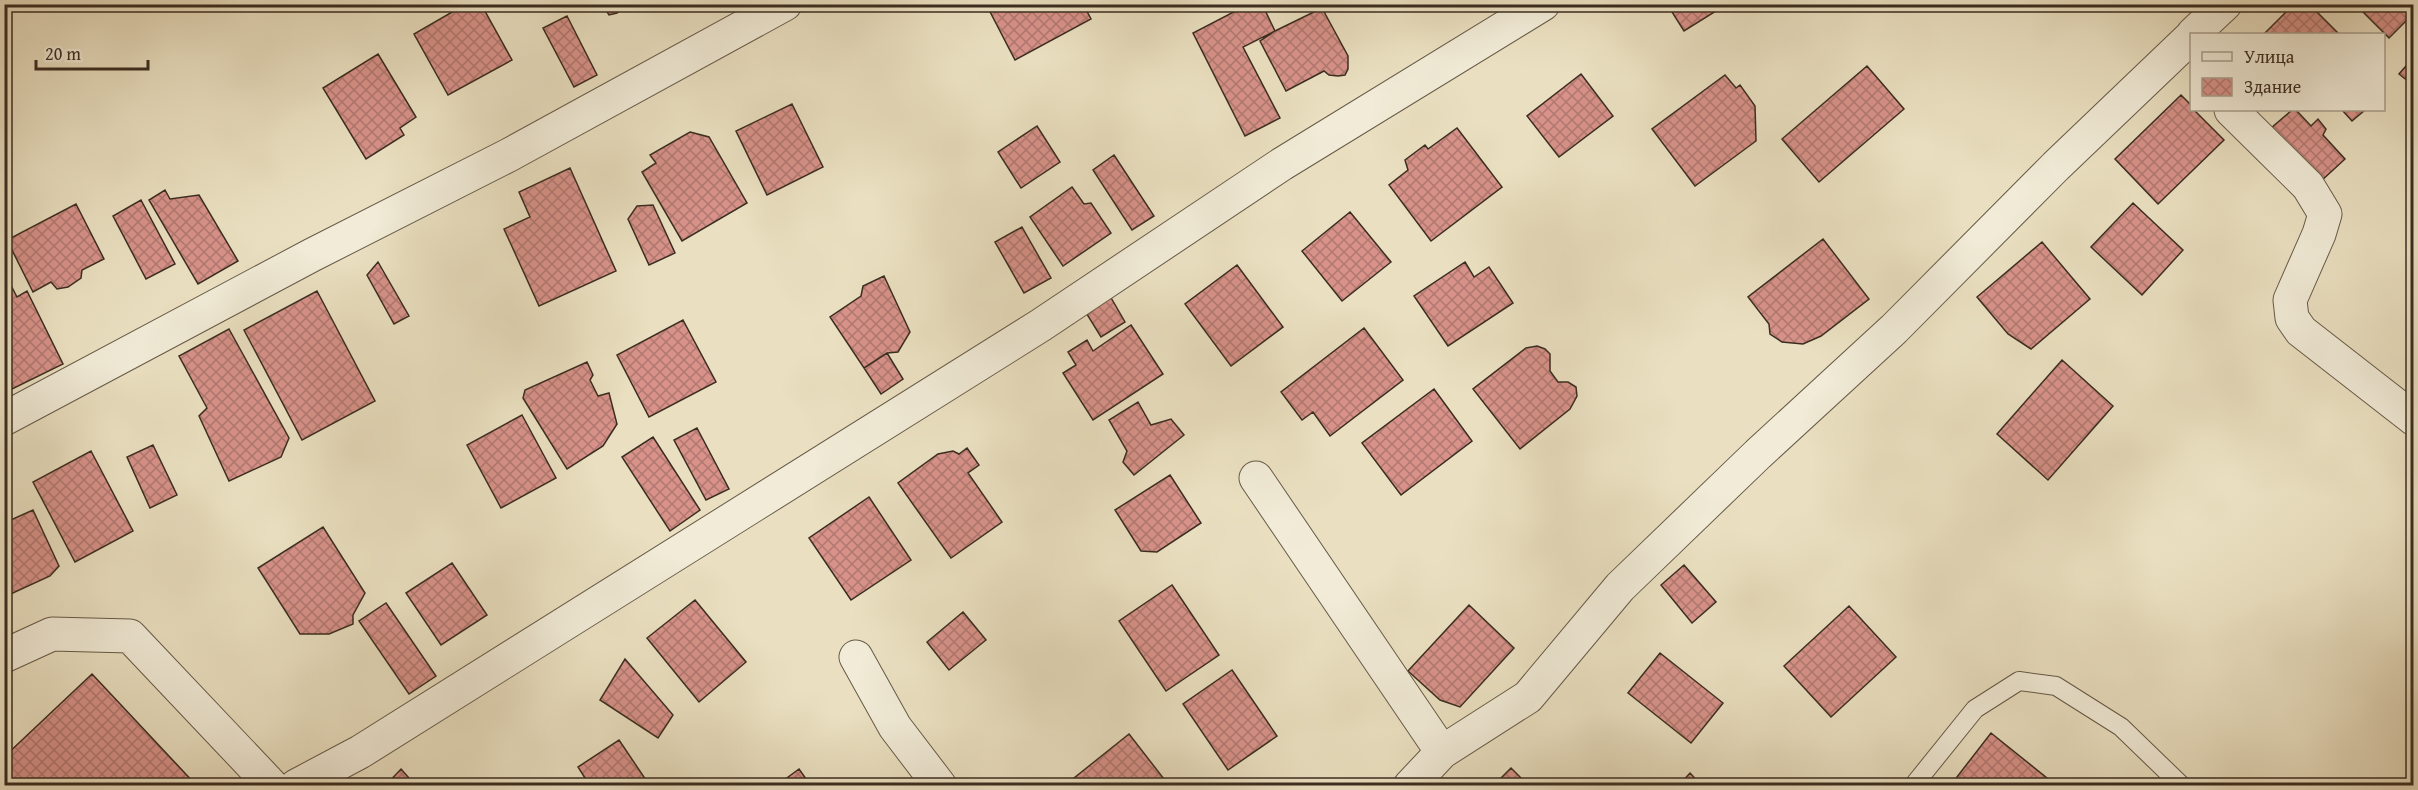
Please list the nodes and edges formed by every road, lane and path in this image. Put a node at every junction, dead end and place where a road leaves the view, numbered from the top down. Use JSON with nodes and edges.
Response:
{"nodes":[{"id":1,"x":785,"y":4,"type":"edge"},
{"id":2,"x":1543,"y":4,"type":"edge"},
{"id":3,"x":2224,"y":4,"type":"edge"},
{"id":4,"x":2200,"y":33,"type":"edge"},
{"id":5,"x":2187,"y":48,"type":"edge"},
{"id":6,"x":2232,"y":111,"type":"edge"},
{"id":7,"x":4,"y":419,"type":"edge"},
{"id":8,"x":2414,"y":419,"type":"edge"},
{"id":9,"x":1256,"y":478,"type":"dead end"},
{"id":10,"x":4,"y":656,"type":"edge"},
{"id":11,"x":856,"y":657,"type":"dead end"},
{"id":12,"x":1442,"y":752,"type":"junction"},
{"id":13,"x":272,"y":786,"type":"edge"},
{"id":14,"x":296,"y":786,"type":"edge"},
{"id":15,"x":940,"y":786,"type":"edge"},
{"id":16,"x":1410,"y":786,"type":"edge"},
{"id":17,"x":1913,"y":786,"type":"edge"},
{"id":18,"x":2182,"y":786,"type":"edge"}],
"edges":[{"from":1,"to":7,"type":"street"},
{"from":2,"to":14,"type":"street"},
{"from":3,"to":4,"type":"street"},
{"from":5,"to":12,"type":"street"},
{"from":6,"to":8,"type":"street"},
{"from":9,"to":12,"type":"street"},
{"from":10,"to":13,"type":"street"},
{"from":11,"to":15,"type":"street"},
{"from":12,"to":16,"type":"street"},
{"from":17,"to":18,"type":"lane"}]}
